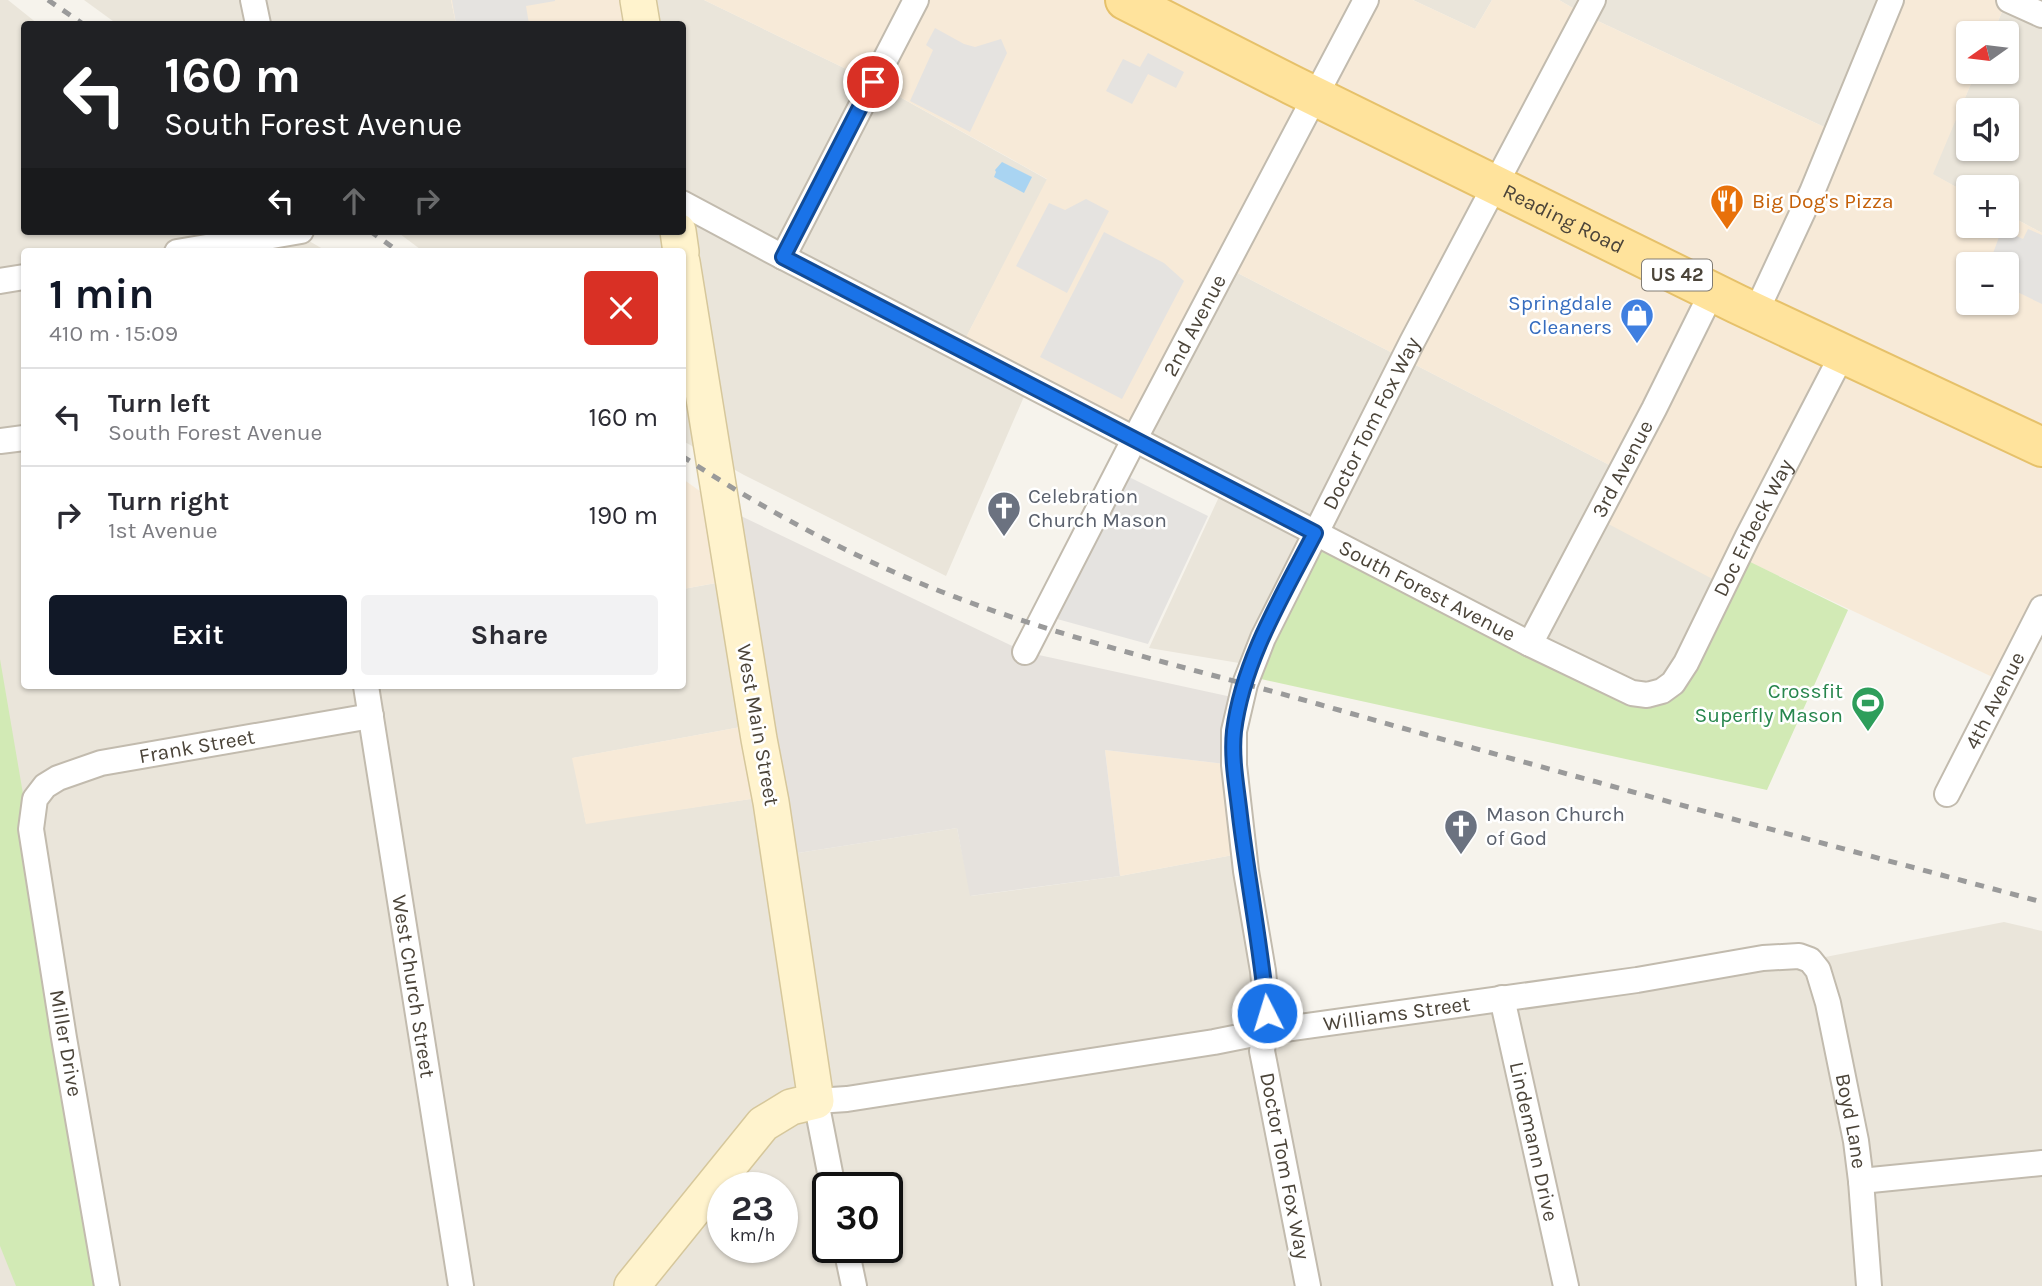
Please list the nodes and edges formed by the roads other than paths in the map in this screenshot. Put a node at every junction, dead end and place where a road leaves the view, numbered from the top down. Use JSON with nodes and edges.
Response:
{"nodes":[{"id":1,"x":253,"y":0,"type":"edge"},
{"id":2,"x":638,"y":0,"type":"edge"},
{"id":3,"x":916,"y":0,"type":"edge"},
{"id":4,"x":1366,"y":0,"type":"edge"},
{"id":5,"x":1593,"y":0,"type":"edge"},
{"id":6,"x":1891,"y":0,"type":"edge"},
{"id":7,"x":2008,"y":0,"type":"edge"},
{"id":8,"x":1131,"y":2,"type":"edge"},
{"id":9,"x":2042,"y":15,"type":"edge"},
{"id":10,"x":257,"y":21,"type":"edge"},
{"id":11,"x":642,"y":21,"type":"edge"},
{"id":12,"x":1316,"y":96,"type":"junction"},
{"id":13,"x":1495,"y":186,"type":"junction"},
{"id":14,"x":686,"y":205,"type":"edge"},
{"id":15,"x":296,"y":237,"type":"edge"},
{"id":16,"x":209,"y":248,"type":"edge"},
{"id":17,"x":783,"y":257,"type":"junction"},
{"id":18,"x":21,"y":278,"type":"edge"},
{"id":19,"x":0,"y":281,"type":"edge"},
{"id":20,"x":686,"y":287,"type":"edge"},
{"id":21,"x":1712,"y":292,"type":"junction"},
{"id":22,"x":1756,"y":312,"type":"junction"},
{"id":23,"x":1843,"y":353,"type":"junction"},
{"id":24,"x":21,"y":438,"type":"edge"},
{"id":25,"x":1134,"y":440,"type":"junction"},
{"id":26,"x":0,"y":441,"type":"edge"},
{"id":27,"x":2042,"y":447,"type":"edge"},
{"id":28,"x":1315,"y":533,"type":"junction"},
{"id":29,"x":2042,"y":608,"type":"edge"},
{"id":30,"x":1530,"y":644,"type":"junction"},
{"id":31,"x":1025,"y":652,"type":"dead end"},
{"id":32,"x":366,"y":689,"type":"edge"},
{"id":33,"x":1653,"y":694,"type":"joint"},
{"id":34,"x":371,"y":716,"type":"junction"},
{"id":35,"x":1947,"y":794,"type":"dead end"},
{"id":36,"x":35,"y":799,"type":"joint"},
{"id":37,"x":1810,"y":960,"type":"joint"},
{"id":38,"x":1502,"y":998,"type":"junction"},
{"id":39,"x":1264,"y":1032,"type":"junction"},
{"id":40,"x":816,"y":1101,"type":"junction"},
{"id":41,"x":2042,"y":1163,"type":"edge"},
{"id":42,"x":830,"y":1172,"type":"edge"},
{"id":43,"x":1861,"y":1181,"type":"junction"},
{"id":44,"x":849,"y":1263,"type":"edge"},
{"id":45,"x":107,"y":1286,"type":"edge"},
{"id":46,"x":461,"y":1286,"type":"edge"},
{"id":47,"x":632,"y":1286,"type":"edge"},
{"id":48,"x":854,"y":1286,"type":"edge"},
{"id":49,"x":1308,"y":1286,"type":"edge"},
{"id":50,"x":1566,"y":1286,"type":"edge"},
{"id":51,"x":1869,"y":1286,"type":"edge"}],
"edges":[{"from":1,"to":10,"type":"street"},
{"from":2,"to":11,"type":"main road"},
{"from":3,"to":17,"type":"street"},
{"from":4,"to":12,"type":"street","name":"2nd Avenue"},
{"from":5,"to":13,"type":"street","name":"Doctor Tom Fox Way"},
{"from":6,"to":22,"type":"street"},
{"from":7,"to":9,"type":"street"},
{"from":8,"to":12,"type":"main road","name":"Reading Road","number":"US 42"},
{"from":12,"to":13,"type":"main road","name":"Reading Road","number":"US 42"},
{"from":12,"to":25,"type":"street","name":"2nd Avenue"},
{"from":13,"to":21,"type":"main road","name":"Reading Road","number":"US 42"},
{"from":13,"to":28,"type":"street","name":"Doctor Tom Fox Way"},
{"from":14,"to":17,"type":"street","name":"South Forest Avenue"},
{"from":15,"to":16,"type":"street"},
{"from":17,"to":25,"type":"street","name":"South Forest Avenue"},
{"from":18,"to":19,"type":"street"},
{"from":20,"to":40,"type":"main road","name":"West Main Street"},
{"from":21,"to":22,"type":"main road","name":"Reading Road","number":"US 42"},
{"from":21,"to":30,"type":"street","name":"3rd Avenue"},
{"from":22,"to":23,"type":"main road","name":"Reading Road","number":"US 42"},
{"from":23,"to":27,"type":"main road","name":"Reading Road","number":"US 42"},
{"from":23,"to":33,"type":"street","name":"Doc Erbeck Way"},
{"from":24,"to":26,"type":"street"},
{"from":25,"to":28,"type":"street","name":"South Forest Avenue"},
{"from":25,"to":31,"type":"street","name":"2nd Avenue"},
{"from":28,"to":30,"type":"street","name":"South Forest Avenue"},
{"from":28,"to":39,"type":"street","name":"Doctor Tom Fox Way"},
{"from":29,"to":35,"type":"street","name":"4th Avenue"},
{"from":30,"to":33,"type":"street","name":"South Forest Avenue"},
{"from":32,"to":34,"type":"street","name":"West Church Street"},
{"from":34,"to":36,"type":"street","name":"Frank Street"},
{"from":34,"to":46,"type":"street","name":"West Church Street"},
{"from":36,"to":45,"type":"street","name":"Miller Drive"},
{"from":37,"to":38,"type":"street","name":"Williams Street"},
{"from":37,"to":43,"type":"street","name":"Boyd Lane"},
{"from":38,"to":39,"type":"street","name":"Williams Street"},
{"from":38,"to":50,"type":"street","name":"Lindemann Drive"},
{"from":39,"to":40,"type":"street","name":"Williams Street"},
{"from":39,"to":49,"type":"street","name":"Doctor Tom Fox Way"},
{"from":40,"to":42,"type":"street","name":"West Main Street"},
{"from":40,"to":47,"type":"main road"},
{"from":41,"to":43,"type":"street"},
{"from":43,"to":51,"type":"street","name":"Boyd Lane"},
{"from":44,"to":48,"type":"street"}]}
